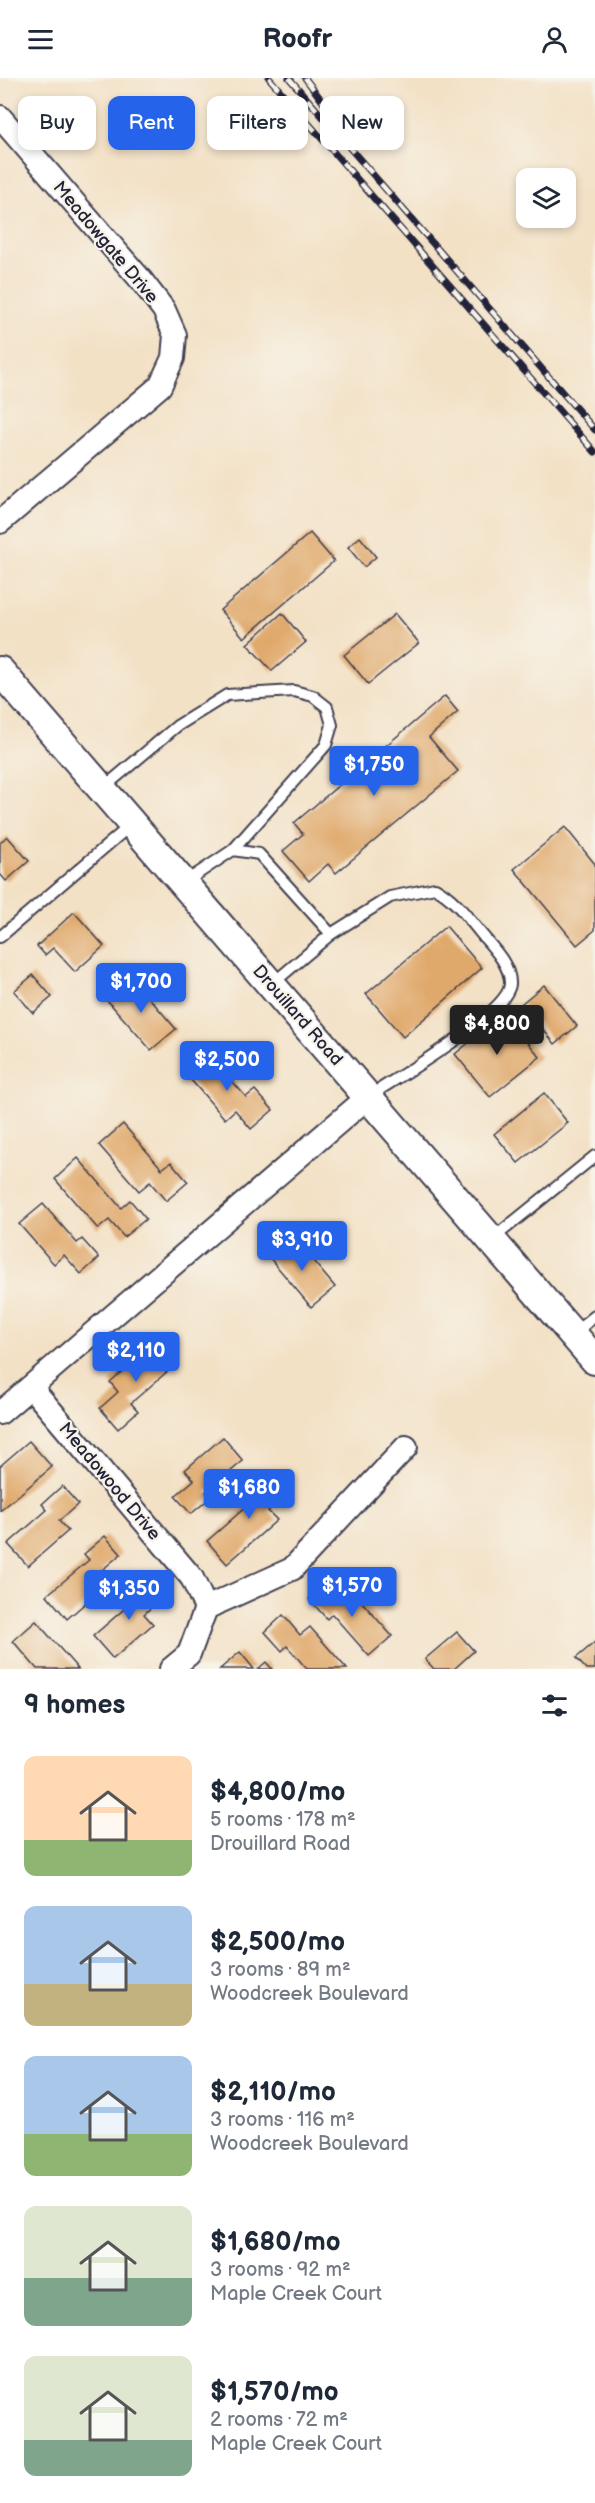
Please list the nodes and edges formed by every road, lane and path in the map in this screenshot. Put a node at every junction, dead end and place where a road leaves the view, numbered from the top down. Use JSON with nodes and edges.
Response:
{"nodes":[{"id":1,"x":0,"y":117,"type":"edge"},
{"id":2,"x":0,"y":522,"type":"edge"},
{"id":3,"x":0,"y":671,"type":"edge"},
{"id":4,"x":102,"y":789,"type":"junction"},
{"id":5,"x":132,"y":824,"type":"junction"},
{"id":6,"x":233,"y":849,"type":"junction"},
{"id":7,"x":184,"y":883,"type":"junction"},
{"id":8,"x":331,"y":934,"type":"junction"},
{"id":9,"x":0,"y":937,"type":"edge"},
{"id":10,"x":272,"y":984,"type":"junction"},
{"id":11,"x":368,"y":1096,"type":"junction"},
{"id":12,"x":595,"y":1156,"type":"edge"},
{"id":13,"x":491,"y":1240,"type":"junction"},
{"id":14,"x":595,"y":1316,"type":"edge"},
{"id":15,"x":572,"y":1334,"type":"junction"},
{"id":16,"x":595,"y":1360,"type":"edge"},
{"id":17,"x":31,"y":1387,"type":"junction"},
{"id":18,"x":0,"y":1413,"type":"edge"},
{"id":19,"x":406,"y":1447,"type":"dead end"},
{"id":20,"x":206,"y":1608,"type":"junction"},
{"id":21,"x":171,"y":1669,"type":"edge"}],
"edges":[{"from":1,"to":2,"type":"street","name":"Meadowgate Drive"},
{"from":3,"to":4,"type":"street","name":"Drouillard Road"},
{"from":4,"to":5,"type":"street","name":"Drouillard Road"},
{"from":4,"to":6,"type":"lane"},
{"from":5,"to":7,"type":"street","name":"Drouillard Road"},
{"from":5,"to":9,"type":"lane"},
{"from":6,"to":7,"type":"lane"},
{"from":6,"to":8,"type":"lane"},
{"from":7,"to":10,"type":"street","name":"Drouillard Road"},
{"from":8,"to":10,"type":"lane"},
{"from":8,"to":11,"type":"lane"},
{"from":10,"to":11,"type":"street","name":"Drouillard Road"},
{"from":11,"to":13,"type":"street","name":"Drouillard Road"},
{"from":11,"to":17,"type":"street"},
{"from":12,"to":13,"type":"lane"},
{"from":13,"to":15,"type":"street","name":"Drouillard Road"},
{"from":14,"to":15,"type":"lane"},
{"from":15,"to":16,"type":"street","name":"Drouillard Road"},
{"from":17,"to":18,"type":"street"},
{"from":17,"to":20,"type":"street","name":"Meadowood Drive"},
{"from":19,"to":20,"type":"street"},
{"from":20,"to":21,"type":"street"}]}
